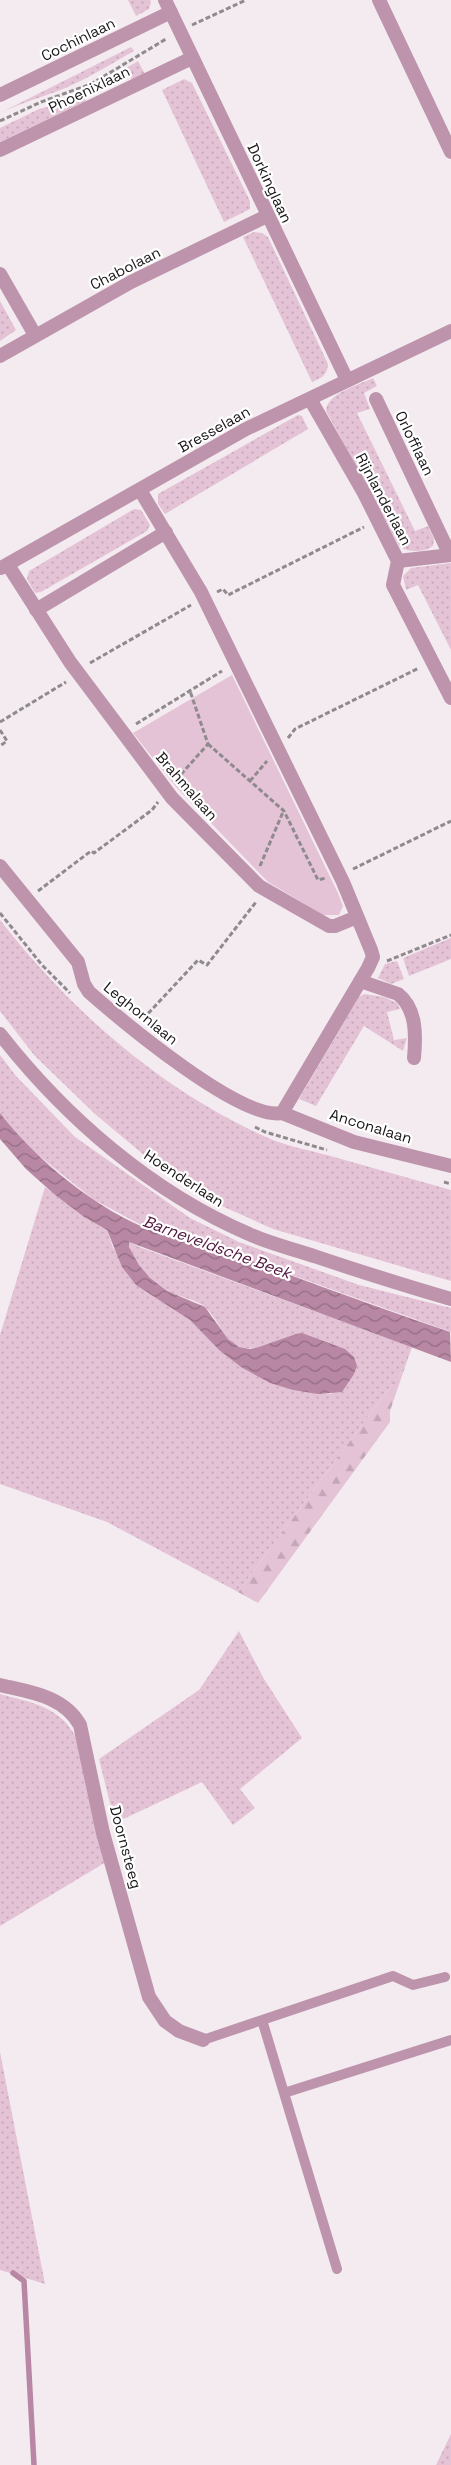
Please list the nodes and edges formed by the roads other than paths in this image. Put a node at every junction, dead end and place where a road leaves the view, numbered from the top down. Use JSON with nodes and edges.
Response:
{"nodes":[{"id":1,"x":379,"y":0,"type":"edge"},
{"id":2,"x":168,"y":6,"type":"edge"},
{"id":3,"x":192,"y":58,"type":"junction"},
{"id":4,"x":0,"y":95,"type":"edge"},
{"id":5,"x":0,"y":150,"type":"edge"},
{"id":6,"x":451,"y":152,"type":"edge"},
{"id":7,"x":267,"y":216,"type":"junction"},
{"id":8,"x":0,"y":274,"type":"edge"},
{"id":9,"x":451,"y":331,"type":"edge"},
{"id":10,"x":35,"y":335,"type":"junction"},
{"id":11,"x":0,"y":356,"type":"edge"},
{"id":12,"x":347,"y":380,"type":"junction"},
{"id":13,"x":310,"y":398,"type":"junction"},
{"id":14,"x":376,"y":399,"type":"dead end"},
{"id":15,"x":140,"y":490,"type":"junction"},
{"id":16,"x":166,"y":532,"type":"junction"},
{"id":17,"x":451,"y":555,"type":"edge"},
{"id":18,"x":398,"y":561,"type":"junction"},
{"id":19,"x":4,"y":567,"type":"edge"},
{"id":20,"x":36,"y":610,"type":"junction"},
{"id":21,"x":451,"y":698,"type":"edge"},
{"id":22,"x":0,"y":866,"type":"edge"},
{"id":23,"x":357,"y":917,"type":"junction"},
{"id":24,"x":360,"y":981,"type":"junction"},
{"id":25,"x":0,"y":1034,"type":"edge"},
{"id":26,"x":414,"y":1058,"type":"dead end"},
{"id":27,"x":282,"y":1113,"type":"junction"},
{"id":28,"x":451,"y":1166,"type":"edge"},
{"id":29,"x":451,"y":1299,"type":"edge"},
{"id":30,"x":0,"y":1685,"type":"edge"},
{"id":31,"x":444,"y":1977,"type":"dead end"},
{"id":32,"x":262,"y":2020,"type":"junction"},
{"id":33,"x":203,"y":2040,"type":"joint"},
{"id":34,"x":451,"y":2040,"type":"edge"},
{"id":35,"x":284,"y":2093,"type":"junction"},
{"id":36,"x":337,"y":2269,"type":"dead end"}],
"edges":[{"from":1,"to":6,"type":"street"},
{"from":2,"to":3,"type":"street","name":"Dorkinglaan"},
{"from":2,"to":4,"type":"street","name":"Cochinlaan"},
{"from":3,"to":5,"type":"street","name":"Phoenixlaan"},
{"from":3,"to":7,"type":"street","name":"Dorkinglaan"},
{"from":7,"to":10,"type":"street","name":"Chabolaan"},
{"from":7,"to":12,"type":"street","name":"Dorkinglaan"},
{"from":8,"to":10,"type":"street"},
{"from":9,"to":12,"type":"street","name":"Bresselaan"},
{"from":10,"to":11,"type":"street","name":"Chabolaan"},
{"from":12,"to":13,"type":"street","name":"Bresselaan"},
{"from":13,"to":15,"type":"street","name":"Bresselaan"},
{"from":13,"to":18,"type":"street","name":"Rijnlanderlaan"},
{"from":14,"to":17,"type":"street","name":"Orlofflaan"},
{"from":15,"to":16,"type":"street"},
{"from":15,"to":19,"type":"street","name":"Bresselaan"},
{"from":16,"to":20,"type":"street"},
{"from":16,"to":23,"type":"street"},
{"from":17,"to":18,"type":"street","name":"Orlofflaan"},
{"from":18,"to":21,"type":"street","name":"Rijnlanderlaan"},
{"from":19,"to":20,"type":"street","name":"Brahmalaan"},
{"from":20,"to":23,"type":"street","name":"Brahmalaan"},
{"from":22,"to":27,"type":"street","name":"Leghornlaan"},
{"from":23,"to":24,"type":"street"},
{"from":24,"to":26,"type":"street"},
{"from":24,"to":27,"type":"street"},
{"from":25,"to":29,"type":"street","name":"Hoenderlaan"},
{"from":27,"to":28,"type":"street","name":"Anconalaan"},
{"from":30,"to":33,"type":"street","name":"Doornsteeg"},
{"from":31,"to":32,"type":"lane"},
{"from":32,"to":33,"type":"lane"},
{"from":32,"to":35,"type":"lane"},
{"from":34,"to":35,"type":"lane"},
{"from":35,"to":36,"type":"lane"}]}
